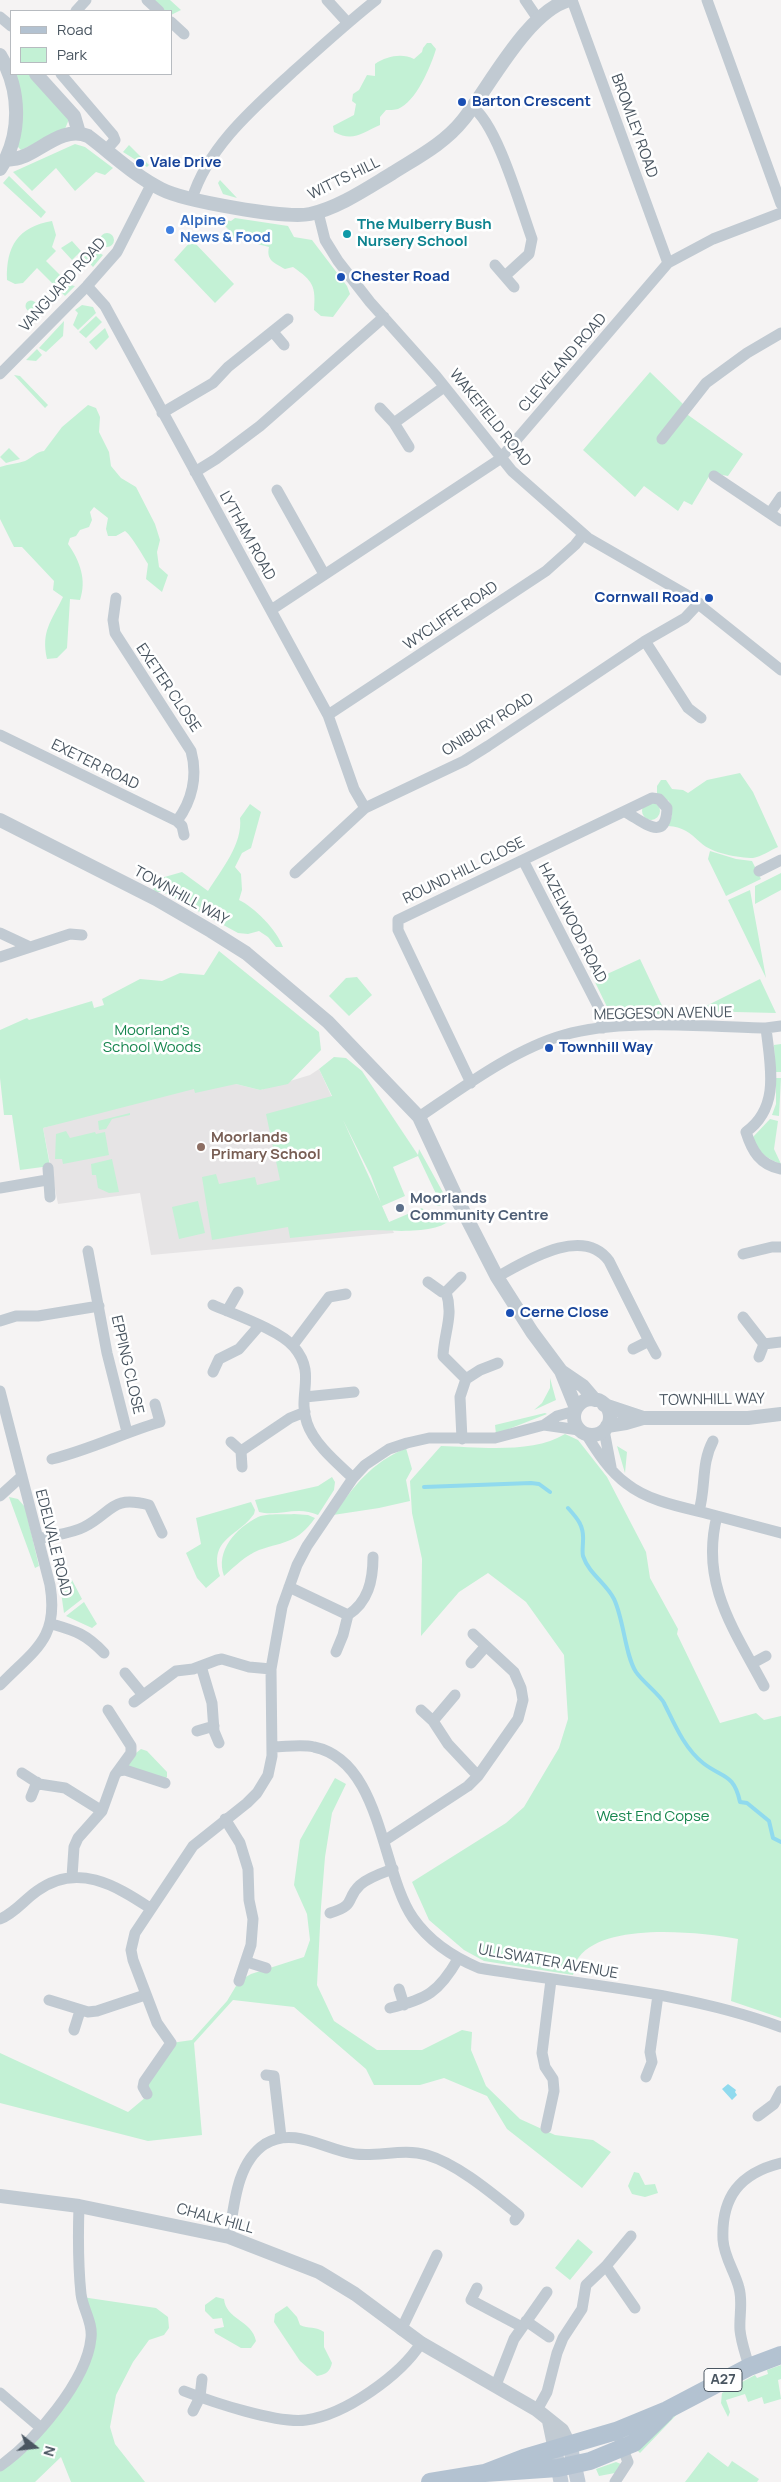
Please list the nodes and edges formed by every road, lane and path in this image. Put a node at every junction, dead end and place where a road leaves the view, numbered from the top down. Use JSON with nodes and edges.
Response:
{"nodes":[{"id":1,"x":86,"y":0,"type":"edge"},
{"id":2,"x":147,"y":0,"type":"edge"},
{"id":3,"x":327,"y":0,"type":"edge"},
{"id":4,"x":376,"y":0,"type":"edge"},
{"id":5,"x":525,"y":0,"type":"edge"},
{"id":6,"x":570,"y":0,"type":"edge"},
{"id":7,"x":707,"y":0,"type":"edge"},
{"id":8,"x":77,"y":10,"type":"edge"},
{"id":9,"x":159,"y":10,"type":"edge"},
{"id":10,"x":0,"y":17,"type":"edge"},
{"id":11,"x":538,"y":18,"type":"junction"},
{"id":12,"x":347,"y":22,"type":"junction"},
{"id":13,"x":172,"y":23,"type":"edge"},
{"id":14,"x":10,"y":25,"type":"edge"},
{"id":15,"x":184,"y":34,"type":"dead end"},
{"id":16,"x":0,"y":54,"type":"edge"},
{"id":17,"x":37,"y":75,"type":"edge"},
{"id":18,"x":62,"y":75,"type":"edge"},
{"id":19,"x":472,"y":107,"type":"junction"},
{"id":20,"x":79,"y":133,"type":"junction"},
{"id":21,"x":106,"y":150,"type":"junction"},
{"id":22,"x":3,"y":164,"type":"edge"},
{"id":23,"x":152,"y":183,"type":"junction"},
{"id":24,"x":192,"y":199,"type":"junction"},
{"id":25,"x":781,"y":204,"type":"edge"},
{"id":26,"x":318,"y":212,"type":"junction"},
{"id":27,"x":781,"y":213,"type":"edge"},
{"id":28,"x":668,"y":263,"type":"junction"},
{"id":29,"x":494,"y":265,"type":"dead end"},
{"id":30,"x":505,"y":276,"type":"junction"},
{"id":31,"x":87,"y":286,"type":"junction"},
{"id":32,"x":514,"y":287,"type":"dead end"},
{"id":33,"x":384,"y":317,"type":"junction"},
{"id":34,"x":288,"y":319,"type":"dead end"},
{"id":35,"x":273,"y":332,"type":"junction"},
{"id":36,"x":781,"y":334,"type":"edge"},
{"id":37,"x":284,"y":345,"type":"dead end"},
{"id":38,"x":0,"y":374,"type":"edge"},
{"id":39,"x":444,"y":387,"type":"junction"},
{"id":40,"x":380,"y":408,"type":"dead end"},
{"id":41,"x":162,"y":413,"type":"junction"},
{"id":42,"x":394,"y":423,"type":"junction"},
{"id":43,"x":662,"y":439,"type":"dead end"},
{"id":44,"x":409,"y":447,"type":"dead end"},
{"id":45,"x":500,"y":459,"type":"junction"},
{"id":46,"x":195,"y":472,"type":"junction"},
{"id":47,"x":714,"y":476,"type":"dead end"},
{"id":48,"x":277,"y":490,"type":"dead end"},
{"id":49,"x":781,"y":497,"type":"edge"},
{"id":50,"x":770,"y":513,"type":"junction"},
{"id":51,"x":781,"y":521,"type":"edge"},
{"id":52,"x":584,"y":535,"type":"junction"},
{"id":53,"x":324,"y":574,"type":"junction"},
{"id":54,"x":116,"y":598,"type":"dead end"},
{"id":55,"x":698,"y":603,"type":"junction"},
{"id":56,"x":271,"y":610,"type":"junction"},
{"id":57,"x":645,"y":642,"type":"junction"},
{"id":58,"x":781,"y":670,"type":"edge"},
{"id":59,"x":328,"y":715,"type":"junction"},
{"id":60,"x":701,"y":718,"type":"dead end"},
{"id":61,"x":0,"y":735,"type":"edge"},
{"id":62,"x":365,"y":808,"type":"junction"},
{"id":63,"x":625,"y":812,"type":"dead end"},
{"id":64,"x":0,"y":820,"type":"edge"},
{"id":65,"x":177,"y":822,"type":"junction"},
{"id":66,"x":184,"y":836,"type":"dead end"},
{"id":67,"x":523,"y":860,"type":"junction"},
{"id":68,"x":781,"y":860,"type":"edge"},
{"id":69,"x":759,"y":870,"type":"dead end"},
{"id":70,"x":295,"y":873,"type":"dead end"},
{"id":71,"x":0,"y":933,"type":"edge"},
{"id":72,"x":82,"y":935,"type":"dead end"},
{"id":73,"x":30,"y":947,"type":"junction"},
{"id":74,"x":0,"y":957,"type":"edge"},
{"id":75,"x":781,"y":1026,"type":"edge"},
{"id":76,"x":602,"y":1028,"type":"junction"},
{"id":77,"x":766,"y":1028,"type":"junction"},
{"id":78,"x":472,"y":1083,"type":"junction"},
{"id":79,"x":419,"y":1118,"type":"junction"},
{"id":80,"x":48,"y":1168,"type":"dead end"},
{"id":81,"x":781,"y":1168,"type":"edge"},
{"id":82,"x":47,"y":1180,"type":"junction"},
{"id":83,"x":0,"y":1188,"type":"edge"},
{"id":84,"x":50,"y":1197,"type":"dead end"},
{"id":85,"x":781,"y":1247,"type":"edge"},
{"id":86,"x":88,"y":1250,"type":"dead end"},
{"id":87,"x":743,"y":1254,"type":"dead end"},
{"id":88,"x":462,"y":1277,"type":"dead end"},
{"id":89,"x":497,"y":1277,"type":"junction"},
{"id":90,"x":428,"y":1282,"type":"dead end"},
{"id":91,"x":238,"y":1292,"type":"dead end"},
{"id":92,"x":446,"y":1292,"type":"junction"},
{"id":93,"x":346,"y":1294,"type":"dead end"},
{"id":94,"x":213,"y":1305,"type":"dead end"},
{"id":95,"x":99,"y":1306,"type":"junction"},
{"id":96,"x":227,"y":1312,"type":"junction"},
{"id":97,"x":743,"y":1317,"type":"dead end"},
{"id":98,"x":0,"y":1321,"type":"edge"},
{"id":99,"x":259,"y":1326,"type":"junction"},
{"id":100,"x":649,"y":1341,"type":"junction"},
{"id":101,"x":781,"y":1342,"type":"edge"},
{"id":102,"x":764,"y":1344,"type":"junction"},
{"id":103,"x":293,"y":1345,"type":"junction"},
{"id":104,"x":633,"y":1349,"type":"dead end"},
{"id":105,"x":656,"y":1354,"type":"dead end"},
{"id":106,"x":759,"y":1357,"type":"dead end"},
{"id":107,"x":498,"y":1363,"type":"dead end"},
{"id":108,"x":561,"y":1370,"type":"junction"},
{"id":109,"x":212,"y":1372,"type":"dead end"},
{"id":110,"x":466,"y":1379,"type":"junction"},
{"id":111,"x":0,"y":1391,"type":"edge"},
{"id":112,"x":354,"y":1392,"type":"dead end"},
{"id":113,"x":305,"y":1396,"type":"junction"},
{"id":114,"x":600,"y":1402,"type":"junction"},
{"id":115,"x":155,"y":1404,"type":"dead end"},
{"id":116,"x":576,"y":1410,"type":"junction"},
{"id":117,"x":305,"y":1412,"type":"junction"},
{"id":118,"x":781,"y":1414,"type":"edge"},
{"id":119,"x":643,"y":1418,"type":"junction"},
{"id":120,"x":544,"y":1425,"type":"junction"},
{"id":121,"x":606,"y":1428,"type":"junction"},
{"id":122,"x":127,"y":1432,"type":"junction"},
{"id":123,"x":583,"y":1432,"type":"junction"},
{"id":124,"x":462,"y":1439,"type":"junction"},
{"id":125,"x":231,"y":1442,"type":"dead end"},
{"id":126,"x":713,"y":1442,"type":"dead end"},
{"id":127,"x":241,"y":1451,"type":"junction"},
{"id":128,"x":52,"y":1459,"type":"dead end"},
{"id":129,"x":242,"y":1467,"type":"dead end"},
{"id":130,"x":611,"y":1467,"type":"junction"},
{"id":131,"x":22,"y":1476,"type":"junction"},
{"id":132,"x":353,"y":1478,"type":"junction"},
{"id":133,"x":0,"y":1496,"type":"edge"},
{"id":134,"x":699,"y":1511,"type":"junction"},
{"id":135,"x":717,"y":1516,"type":"junction"},
{"id":136,"x":781,"y":1531,"type":"edge"},
{"id":137,"x":162,"y":1533,"type":"dead end"},
{"id":138,"x":38,"y":1539,"type":"junction"},
{"id":139,"x":373,"y":1557,"type":"dead end"},
{"id":140,"x":289,"y":1587,"type":"junction"},
{"id":141,"x":348,"y":1615,"type":"junction"},
{"id":142,"x":52,"y":1624,"type":"junction"},
{"id":143,"x":473,"y":1634,"type":"dead end"},
{"id":144,"x":486,"y":1646,"type":"junction"},
{"id":145,"x":336,"y":1652,"type":"dead end"},
{"id":146,"x":104,"y":1653,"type":"dead end"},
{"id":147,"x":766,"y":1656,"type":"dead end"},
{"id":148,"x":471,"y":1663,"type":"dead end"},
{"id":149,"x":753,"y":1663,"type":"junction"},
{"id":150,"x":201,"y":1666,"type":"junction"},
{"id":151,"x":272,"y":1669,"type":"junction"},
{"id":152,"x":125,"y":1673,"type":"dead end"},
{"id":153,"x":0,"y":1684,"type":"edge"},
{"id":154,"x":764,"y":1686,"type":"dead end"},
{"id":155,"x":455,"y":1695,"type":"dead end"},
{"id":156,"x":108,"y":1710,"type":"dead end"},
{"id":157,"x":421,"y":1710,"type":"dead end"},
{"id":158,"x":432,"y":1721,"type":"junction"},
{"id":159,"x":214,"y":1726,"type":"junction"},
{"id":160,"x":196,"y":1731,"type":"dead end"},
{"id":161,"x":219,"y":1743,"type":"dead end"},
{"id":162,"x":272,"y":1747,"type":"junction"},
{"id":163,"x":22,"y":1773,"type":"dead end"},
{"id":164,"x":117,"y":1773,"type":"junction"},
{"id":165,"x":478,"y":1776,"type":"junction"},
{"id":166,"x":37,"y":1782,"type":"junction"},
{"id":167,"x":165,"y":1782,"type":"dead end"},
{"id":168,"x":30,"y":1797,"type":"dead end"},
{"id":169,"x":102,"y":1811,"type":"junction"},
{"id":170,"x":225,"y":1819,"type":"junction"},
{"id":171,"x":384,"y":1841,"type":"junction"},
{"id":172,"x":393,"y":1869,"type":"junction"},
{"id":173,"x":72,"y":1877,"type":"junction"},
{"id":174,"x":150,"y":1908,"type":"junction"},
{"id":175,"x":330,"y":1912,"type":"dead end"},
{"id":176,"x":0,"y":1919,"type":"edge"},
{"id":177,"x":458,"y":1959,"type":"junction"},
{"id":178,"x":247,"y":1962,"type":"junction"},
{"id":179,"x":266,"y":1968,"type":"dead end"},
{"id":180,"x":551,"y":1980,"type":"junction"},
{"id":181,"x":239,"y":1981,"type":"dead end"},
{"id":182,"x":399,"y":1989,"type":"dead end"},
{"id":183,"x":145,"y":1995,"type":"junction"},
{"id":184,"x":658,"y":1995,"type":"junction"},
{"id":185,"x":49,"y":2000,"type":"dead end"},
{"id":186,"x":404,"y":2005,"type":"junction"},
{"id":187,"x":390,"y":2008,"type":"dead end"},
{"id":188,"x":80,"y":2011,"type":"junction"},
{"id":189,"x":781,"y":2027,"type":"edge"},
{"id":190,"x":74,"y":2030,"type":"dead end"},
{"id":191,"x":542,"y":2061,"type":"junction"},
{"id":192,"x":531,"y":2065,"type":"dead end"},
{"id":193,"x":274,"y":2075,"type":"dead end"},
{"id":194,"x":646,"y":2077,"type":"dead end"},
{"id":195,"x":781,"y":2091,"type":"edge"},
{"id":196,"x":147,"y":2094,"type":"dead end"},
{"id":197,"x":758,"y":2116,"type":"dead end"},
{"id":198,"x":546,"y":2128,"type":"dead end"},
{"id":199,"x":281,"y":2137,"type":"junction"},
{"id":200,"x":781,"y":2163,"type":"edge"},
{"id":201,"x":0,"y":2196,"type":"edge"},
{"id":202,"x":78,"y":2206,"type":"junction"},
{"id":203,"x":519,"y":2215,"type":"dead end"},
{"id":204,"x":631,"y":2236,"type":"dead end"},
{"id":205,"x":229,"y":2237,"type":"junction"},
{"id":206,"x":437,"y":2255,"type":"dead end"},
{"id":207,"x":606,"y":2266,"type":"junction"},
{"id":208,"x":477,"y":2288,"type":"dead end"},
{"id":209,"x":547,"y":2292,"type":"dead end"},
{"id":210,"x":636,"y":2308,"type":"dead end"},
{"id":211,"x":524,"y":2324,"type":"junction"},
{"id":212,"x":401,"y":2330,"type":"junction"},
{"id":213,"x":549,"y":2336,"type":"dead end"},
{"id":214,"x":421,"y":2343,"type":"junction"},
{"id":215,"x":781,"y":2355,"type":"edge"},
{"id":216,"x":749,"y":2367,"type":"junction"},
{"id":217,"x":202,"y":2379,"type":"dead end"},
{"id":218,"x":496,"y":2385,"type":"junction"},
{"id":219,"x":184,"y":2391,"type":"dead end"},
{"id":220,"x":0,"y":2393,"type":"edge"},
{"id":221,"x":200,"y":2397,"type":"junction"},
{"id":222,"x":536,"y":2410,"type":"junction"},
{"id":223,"x":667,"y":2410,"type":"junction"},
{"id":224,"x":193,"y":2411,"type":"dead end"},
{"id":225,"x":41,"y":2428,"type":"junction"},
{"id":226,"x":616,"y":2431,"type":"junction"},
{"id":227,"x":562,"y":2448,"type":"junction"},
{"id":228,"x":623,"y":2448,"type":"junction"},
{"id":229,"x":0,"y":2466,"type":"edge"},
{"id":230,"x":485,"y":2473,"type":"junction"},
{"id":231,"x":568,"y":2474,"type":"edge"},
{"id":232,"x":430,"y":2482,"type":"edge"},
{"id":233,"x":615,"y":2482,"type":"edge"}],
"edges":[{"from":1,"to":8,"type":"street"},
{"from":2,"to":9,"type":"street"},
{"from":3,"to":12,"type":"street"},
{"from":4,"to":12,"type":"street"},
{"from":5,"to":11,"type":"street"},
{"from":6,"to":11,"type":"street","name":"WITTS HILL"},
{"from":6,"to":28,"type":"street","name":"BROMLEY ROAD"},
{"from":7,"to":25,"type":"street"},
{"from":10,"to":14,"type":"street"},
{"from":11,"to":19,"type":"street","name":"WITTS HILL"},
{"from":12,"to":24,"type":"street"},
{"from":13,"to":15,"type":"street"},
{"from":16,"to":22,"type":"street"},
{"from":17,"to":20,"type":"street"},
{"from":18,"to":21,"type":"street"},
{"from":19,"to":26,"type":"street","name":"WITTS HILL"},
{"from":19,"to":30,"type":"street"},
{"from":20,"to":21,"type":"street","name":"WITTS HILL"},
{"from":20,"to":22,"type":"street"},
{"from":21,"to":23,"type":"street","name":"WITTS HILL"},
{"from":23,"to":24,"type":"street","name":"WITTS HILL"},
{"from":23,"to":31,"type":"street","name":"VANGUARD ROAD"},
{"from":24,"to":26,"type":"street","name":"WITTS HILL"},
{"from":26,"to":33,"type":"street","name":"WAKEFIELD ROAD"},
{"from":27,"to":28,"type":"street","name":"CLEVELAND ROAD"},
{"from":28,"to":45,"type":"street","name":"CLEVELAND ROAD"},
{"from":29,"to":30,"type":"street"},
{"from":30,"to":32,"type":"street"},
{"from":31,"to":38,"type":"street","name":"VANGUARD ROAD"},
{"from":31,"to":41,"type":"street","name":"LYTHAM ROAD"},
{"from":33,"to":39,"type":"street","name":"WAKEFIELD ROAD"},
{"from":33,"to":46,"type":"street"},
{"from":34,"to":35,"type":"street"},
{"from":35,"to":37,"type":"street"},
{"from":35,"to":41,"type":"street"},
{"from":36,"to":43,"type":"street"},
{"from":39,"to":42,"type":"street"},
{"from":39,"to":45,"type":"street","name":"WAKEFIELD ROAD"},
{"from":40,"to":42,"type":"street"},
{"from":41,"to":46,"type":"street","name":"LYTHAM ROAD"},
{"from":42,"to":44,"type":"street"},
{"from":45,"to":52,"type":"street","name":"WAKEFIELD ROAD"},
{"from":45,"to":53,"type":"street","name":"CLEVELAND ROAD"},
{"from":46,"to":56,"type":"street","name":"LYTHAM ROAD"},
{"from":47,"to":50,"type":"street"},
{"from":48,"to":53,"type":"street"},
{"from":49,"to":50,"type":"street"},
{"from":50,"to":51,"type":"street"},
{"from":52,"to":55,"type":"street","name":"WAKEFIELD ROAD"},
{"from":52,"to":59,"type":"street","name":"WYCLIFFE ROAD"},
{"from":53,"to":56,"type":"street","name":"CLEVELAND ROAD"},
{"from":54,"to":65,"type":"street","name":"EXETER CLOSE"},
{"from":55,"to":57,"type":"street","name":"ONIBURY ROAD"},
{"from":55,"to":58,"type":"street","name":"WAKEFIELD ROAD"},
{"from":56,"to":59,"type":"street","name":"LYTHAM ROAD"},
{"from":57,"to":60,"type":"street"},
{"from":57,"to":62,"type":"street","name":"ONIBURY ROAD"},
{"from":59,"to":62,"type":"street","name":"LYTHAM ROAD"},
{"from":61,"to":65,"type":"street","name":"EXETER ROAD"},
{"from":62,"to":70,"type":"street","name":"ONIBURY ROAD"},
{"from":63,"to":67,"type":"street","name":"ROUND HILL CLOSE"},
{"from":64,"to":79,"type":"street","name":"TOWNHILL WAY"},
{"from":65,"to":66,"type":"street"},
{"from":67,"to":76,"type":"street","name":"HAZELWOOD ROAD"},
{"from":67,"to":78,"type":"street","name":"ROUND HILL CLOSE"},
{"from":68,"to":69,"type":"street"},
{"from":71,"to":73,"type":"street"},
{"from":72,"to":73,"type":"street"},
{"from":73,"to":74,"type":"street"},
{"from":75,"to":77,"type":"street","name":"MEGGESON AVENUE"},
{"from":76,"to":77,"type":"street","name":"MEGGESON AVENUE"},
{"from":76,"to":78,"type":"street","name":"MEGGESON AVENUE"},
{"from":77,"to":81,"type":"street"},
{"from":78,"to":79,"type":"street","name":"MEGGESON AVENUE"},
{"from":79,"to":89,"type":"street","name":"TOWNHILL WAY"},
{"from":80,"to":82,"type":"street"},
{"from":82,"to":83,"type":"street"},
{"from":82,"to":84,"type":"street"},
{"from":85,"to":87,"type":"street"},
{"from":86,"to":95,"type":"street","name":"EPPING CLOSE"},
{"from":88,"to":92,"type":"street"},
{"from":89,"to":100,"type":"street"},
{"from":89,"to":108,"type":"street","name":"TOWNHILL WAY"},
{"from":90,"to":92,"type":"street"},
{"from":91,"to":96,"type":"street"},
{"from":92,"to":110,"type":"street"},
{"from":93,"to":103,"type":"street"},
{"from":94,"to":96,"type":"street"},
{"from":95,"to":98,"type":"street","name":"EPPING CLOSE"},
{"from":95,"to":122,"type":"street","name":"EPPING CLOSE"},
{"from":96,"to":99,"type":"street"},
{"from":97,"to":102,"type":"street"},
{"from":99,"to":103,"type":"street"},
{"from":99,"to":109,"type":"street"},
{"from":100,"to":104,"type":"street"},
{"from":100,"to":105,"type":"street"},
{"from":101,"to":102,"type":"street"},
{"from":102,"to":106,"type":"street"},
{"from":103,"to":113,"type":"street"},
{"from":107,"to":110,"type":"street"},
{"from":108,"to":114,"type":"street","name":"TOWNHILL WAY"},
{"from":108,"to":116,"type":"street","name":"TOWNHILL WAY"},
{"from":110,"to":124,"type":"street"},
{"from":111,"to":131,"type":"street","name":"EDELVALE ROAD"},
{"from":112,"to":113,"type":"street"},
{"from":113,"to":117,"type":"street"},
{"from":114,"to":116,"type":"street"},
{"from":114,"to":119,"type":"street","name":"TOWNHILL WAY"},
{"from":114,"to":121,"type":"street"},
{"from":115,"to":122,"type":"street"},
{"from":116,"to":120,"type":"street"},
{"from":116,"to":123,"type":"street"},
{"from":117,"to":127,"type":"street"},
{"from":117,"to":132,"type":"street"},
{"from":118,"to":119,"type":"street","name":"TOWNHILL WAY"},
{"from":119,"to":121,"type":"street","name":"TOWNHILL WAY"},
{"from":120,"to":123,"type":"street"},
{"from":120,"to":124,"type":"street"},
{"from":121,"to":123,"type":"street"},
{"from":121,"to":130,"type":"street"},
{"from":122,"to":128,"type":"street"},
{"from":123,"to":130,"type":"street"},
{"from":124,"to":132,"type":"street"},
{"from":125,"to":127,"type":"street"},
{"from":126,"to":134,"type":"street"},
{"from":127,"to":129,"type":"street"},
{"from":130,"to":134,"type":"street"},
{"from":131,"to":133,"type":"street"},
{"from":131,"to":138,"type":"street","name":"EDELVALE ROAD"},
{"from":132,"to":140,"type":"street"},
{"from":134,"to":135,"type":"street"},
{"from":135,"to":136,"type":"street"},
{"from":135,"to":149,"type":"street"},
{"from":137,"to":138,"type":"street"},
{"from":138,"to":142,"type":"street","name":"EDELVALE ROAD"},
{"from":139,"to":141,"type":"street"},
{"from":140,"to":141,"type":"street"},
{"from":140,"to":151,"type":"street"},
{"from":141,"to":145,"type":"street"},
{"from":142,"to":146,"type":"street"},
{"from":142,"to":153,"type":"street","name":"EDELVALE ROAD"},
{"from":143,"to":144,"type":"street"},
{"from":144,"to":148,"type":"street"},
{"from":144,"to":165,"type":"street"},
{"from":147,"to":149,"type":"street"},
{"from":149,"to":154,"type":"street"},
{"from":150,"to":151,"type":"street"},
{"from":150,"to":152,"type":"street"},
{"from":150,"to":159,"type":"street"},
{"from":151,"to":162,"type":"street"},
{"from":155,"to":158,"type":"street"},
{"from":156,"to":164,"type":"street"},
{"from":157,"to":158,"type":"street"},
{"from":158,"to":165,"type":"street"},
{"from":159,"to":160,"type":"street"},
{"from":159,"to":161,"type":"street"},
{"from":162,"to":170,"type":"street"},
{"from":162,"to":171,"type":"street","name":"ULLSWATER AVENUE"},
{"from":163,"to":166,"type":"street"},
{"from":164,"to":167,"type":"street"},
{"from":164,"to":169,"type":"street"},
{"from":165,"to":171,"type":"street"},
{"from":166,"to":168,"type":"street"},
{"from":166,"to":169,"type":"street"},
{"from":169,"to":173,"type":"street"},
{"from":170,"to":174,"type":"street"},
{"from":170,"to":178,"type":"street"},
{"from":171,"to":172,"type":"street","name":"ULLSWATER AVENUE"},
{"from":172,"to":175,"type":"street"},
{"from":172,"to":177,"type":"street","name":"ULLSWATER AVENUE"},
{"from":173,"to":174,"type":"street"},
{"from":173,"to":176,"type":"street"},
{"from":174,"to":183,"type":"street"},
{"from":177,"to":180,"type":"street","name":"ULLSWATER AVENUE"},
{"from":177,"to":186,"type":"street"},
{"from":178,"to":179,"type":"street"},
{"from":178,"to":181,"type":"street"},
{"from":180,"to":184,"type":"street","name":"ULLSWATER AVENUE"},
{"from":180,"to":191,"type":"street"},
{"from":182,"to":186,"type":"street"},
{"from":183,"to":188,"type":"street"},
{"from":183,"to":196,"type":"street"},
{"from":184,"to":189,"type":"street","name":"ULLSWATER AVENUE"},
{"from":184,"to":194,"type":"street"},
{"from":185,"to":188,"type":"street"},
{"from":186,"to":187,"type":"street"},
{"from":188,"to":190,"type":"street"},
{"from":191,"to":192,"type":"street"},
{"from":191,"to":198,"type":"street"},
{"from":193,"to":199,"type":"street"},
{"from":195,"to":197,"type":"street"},
{"from":199,"to":203,"type":"street"},
{"from":199,"to":205,"type":"street"},
{"from":200,"to":216,"type":"street"},
{"from":201,"to":202,"type":"street","name":"CHALK HILL"},
{"from":202,"to":205,"type":"street","name":"CHALK HILL"},
{"from":202,"to":225,"type":"street"},
{"from":204,"to":207,"type":"street"},
{"from":205,"to":212,"type":"street","name":"CHALK HILL"},
{"from":206,"to":212,"type":"street"},
{"from":207,"to":210,"type":"street"},
{"from":207,"to":222,"type":"street"},
{"from":208,"to":211,"type":"street"},
{"from":209,"to":211,"type":"street"},
{"from":211,"to":213,"type":"street"},
{"from":211,"to":218,"type":"street"},
{"from":212,"to":214,"type":"street","name":"CHALK HILL"},
{"from":214,"to":218,"type":"street","name":"CHALK HILL"},
{"from":214,"to":221,"type":"street"},
{"from":215,"to":216,"type":"main road","number":"A27"},
{"from":216,"to":223,"type":"main road","number":"A27"},
{"from":217,"to":221,"type":"street"},
{"from":218,"to":222,"type":"street","name":"CHALK HILL"},
{"from":219,"to":221,"type":"street"},
{"from":220,"to":225,"type":"street"},
{"from":221,"to":224,"type":"street"},
{"from":222,"to":227,"type":"street","name":"CHALK HILL"},
{"from":223,"to":226,"type":"main road","number":"A27"},
{"from":223,"to":228,"type":"main road","number":"A27"},
{"from":225,"to":229,"type":"street"},
{"from":226,"to":227,"type":"main road","number":"A27"},
{"from":226,"to":228,"type":"street"},
{"from":227,"to":230,"type":"main road","number":"A27"},
{"from":227,"to":231,"type":"main road"},
{"from":228,"to":231,"type":"main road","number":"A27"},
{"from":228,"to":233,"type":"street"},
{"from":230,"to":231,"type":"main road","number":"A27"},
{"from":230,"to":232,"type":"main road","number":"A27"}]}
